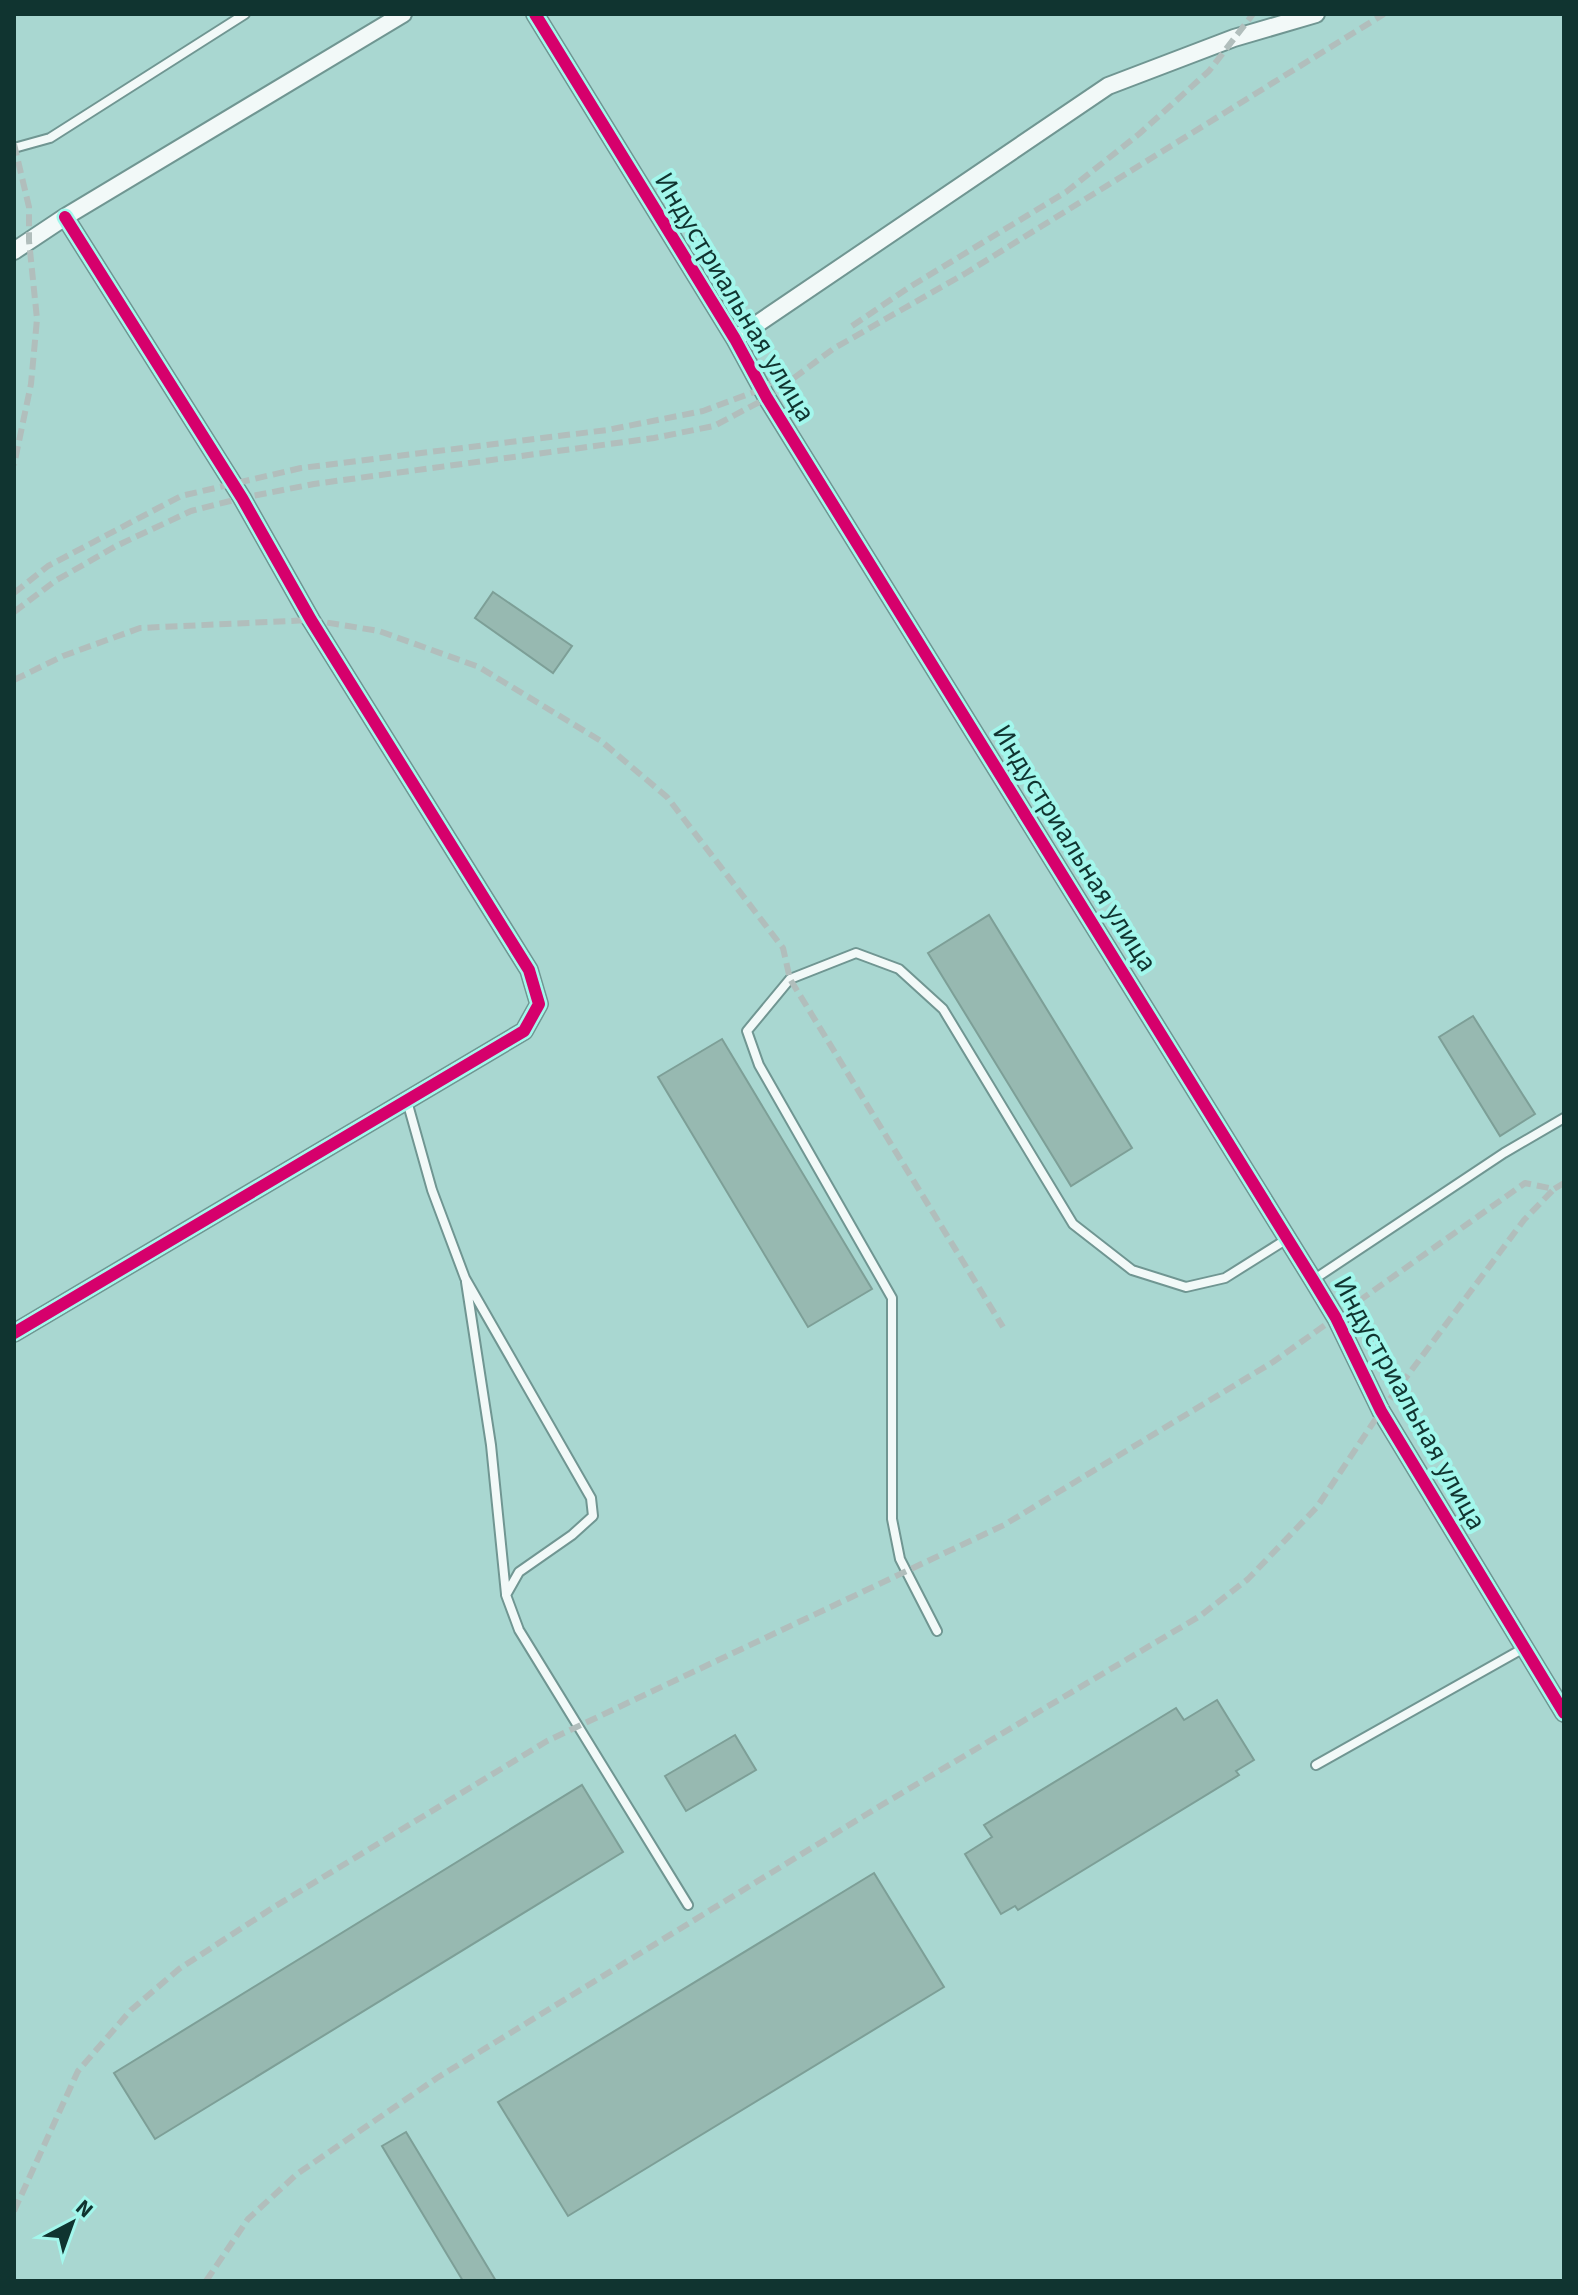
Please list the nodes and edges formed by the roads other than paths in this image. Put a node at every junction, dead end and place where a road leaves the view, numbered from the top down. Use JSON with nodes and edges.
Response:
{"nodes":[{"id":1,"x":245,"y":14,"type":"edge"},
{"id":2,"x":403,"y":14,"type":"edge"},
{"id":3,"x":535,"y":14,"type":"edge"},
{"id":4,"x":1316,"y":14,"type":"edge"},
{"id":5,"x":14,"y":148,"type":"edge"},
{"id":6,"x":65,"y":217,"type":"junction"},
{"id":7,"x":14,"y":251,"type":"edge"},
{"id":8,"x":735,"y":339,"type":"junction"},
{"id":9,"x":407,"y":1100,"type":"junction"},
{"id":10,"x":1564,"y":1118,"type":"edge"},
{"id":11,"x":1288,"y":1239,"type":"junction"},
{"id":12,"x":465,"y":1278,"type":"junction"},
{"id":13,"x":1313,"y":1280,"type":"junction"},
{"id":14,"x":14,"y":1333,"type":"edge"},
{"id":15,"x":506,"y":1595,"type":"junction"},
{"id":16,"x":937,"y":1631,"type":"dead end"},
{"id":17,"x":1524,"y":1647,"type":"junction"},
{"id":18,"x":1564,"y":1713,"type":"edge"},
{"id":19,"x":1316,"y":1765,"type":"dead end"},
{"id":20,"x":688,"y":1905,"type":"dead end"}],
"edges":[{"from":1,"to":5,"type":"lane"},
{"from":2,"to":6,"type":"street"},
{"from":3,"to":8,"type":"street","name":"Индустриальная улица"},
{"from":4,"to":8,"type":"street"},
{"from":6,"to":7,"type":"street"},
{"from":6,"to":9,"type":"street"},
{"from":8,"to":11,"type":"street","name":"Индустриальная улица"},
{"from":9,"to":12,"type":"lane"},
{"from":9,"to":14,"type":"street"},
{"from":10,"to":13,"type":"lane"},
{"from":11,"to":13,"type":"street","name":"Индустриальная улица"},
{"from":11,"to":16,"type":"lane"},
{"from":12,"to":15,"type":"lane"},
{"from":12,"to":15,"type":"lane"},
{"from":13,"to":17,"type":"street","name":"Индустриальная улица"},
{"from":15,"to":20,"type":"lane"},
{"from":17,"to":18,"type":"street","name":"Индустриальная улица"},
{"from":17,"to":19,"type":"lane"}]}
